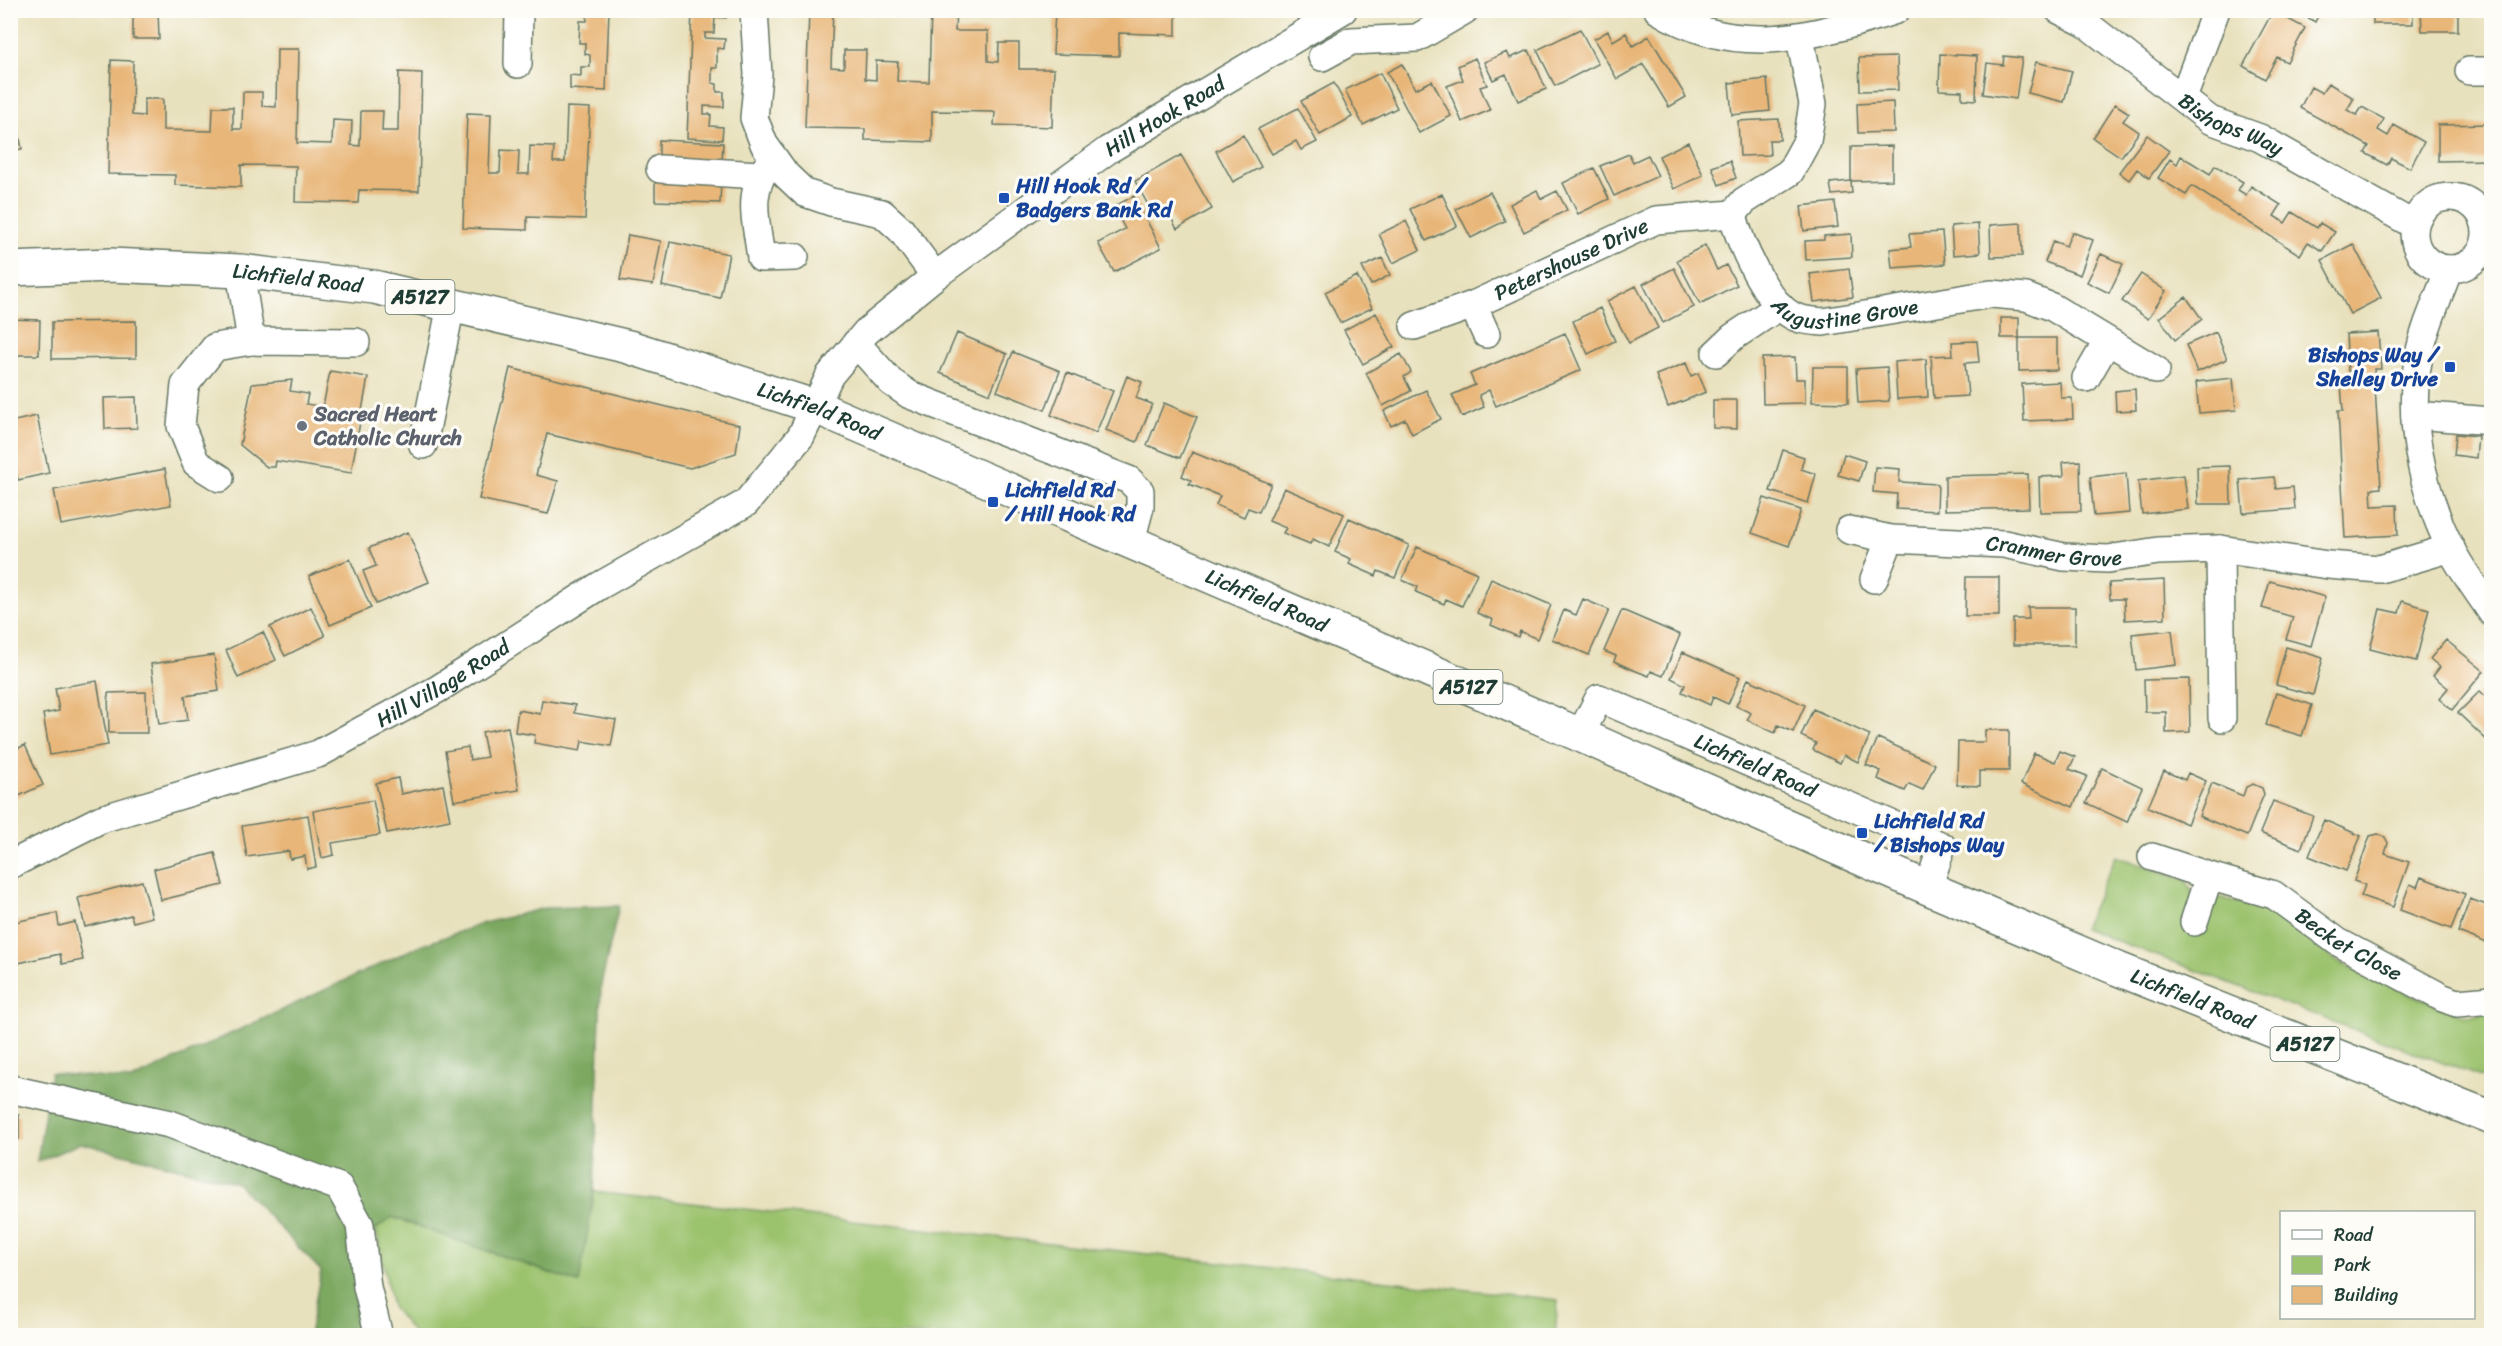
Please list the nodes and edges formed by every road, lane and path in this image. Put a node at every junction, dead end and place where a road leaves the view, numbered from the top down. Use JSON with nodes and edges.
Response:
{"nodes":[{"id":1,"x":519,"y":10,"type":"edge"},
{"id":2,"x":754,"y":10,"type":"edge"},
{"id":3,"x":1343,"y":10,"type":"edge"},
{"id":4,"x":1465,"y":10,"type":"edge"},
{"id":5,"x":1658,"y":10,"type":"edge"},
{"id":6,"x":1896,"y":10,"type":"edge"},
{"id":7,"x":2059,"y":10,"type":"edge"},
{"id":8,"x":2216,"y":10,"type":"edge"},
{"id":9,"x":1800,"y":38,"type":"junction"},
{"id":10,"x":1322,"y":57,"type":"dead end"},
{"id":11,"x":518,"y":64,"type":"dead end"},
{"id":12,"x":2183,"y":98,"type":"junction"},
{"id":13,"x":766,"y":166,"type":"junction"},
{"id":14,"x":660,"y":169,"type":"dead end"},
{"id":15,"x":1733,"y":214,"type":"junction"},
{"id":16,"x":2414,"y":225,"type":"junction"},
{"id":17,"x":2489,"y":229,"type":"edge"},
{"id":18,"x":795,"y":257,"type":"dead end"},
{"id":19,"x":10,"y":269,"type":"edge"},
{"id":20,"x":2449,"y":269,"type":"junction"},
{"id":21,"x":240,"y":271,"type":"junction"},
{"id":22,"x":935,"y":276,"type":"junction"},
{"id":23,"x":451,"y":305,"type":"junction"},
{"id":24,"x":1473,"y":305,"type":"junction"},
{"id":25,"x":1780,"y":306,"type":"junction"},
{"id":26,"x":1414,"y":326,"type":"dead end"},
{"id":27,"x":1486,"y":334,"type":"dead end"},
{"id":28,"x":251,"y":341,"type":"junction"},
{"id":29,"x":356,"y":342,"type":"dead end"},
{"id":30,"x":2107,"y":342,"type":"junction"},
{"id":31,"x":856,"y":343,"type":"junction"},
{"id":32,"x":1716,"y":352,"type":"dead end"},
{"id":33,"x":2156,"y":370,"type":"dead end"},
{"id":34,"x":2086,"y":378,"type":"dead end"},
{"id":35,"x":816,"y":407,"type":"junction"},
{"id":36,"x":2415,"y":415,"type":"junction"},
{"id":37,"x":2492,"y":421,"type":"edge"},
{"id":38,"x":423,"y":445,"type":"dead end"},
{"id":39,"x":220,"y":478,"type":"dead end"},
{"id":40,"x":1849,"y":530,"type":"dead end"},
{"id":41,"x":1890,"y":539,"type":"junction"},
{"id":42,"x":1131,"y":541,"type":"junction"},
{"id":43,"x":2451,"y":548,"type":"junction"},
{"id":44,"x":2220,"y":549,"type":"junction"},
{"id":45,"x":1874,"y":579,"type":"dead end"},
{"id":46,"x":2492,"y":613,"type":"edge"},
{"id":47,"x":2222,"y":718,"type":"dead end"},
{"id":48,"x":1580,"y":735,"type":"junction"},
{"id":49,"x":2152,"y":857,"type":"dead end"},
{"id":50,"x":10,"y":865,"type":"edge"},
{"id":51,"x":2209,"y":876,"type":"junction"},
{"id":52,"x":1928,"y":888,"type":"junction"},
{"id":53,"x":2194,"y":922,"type":"dead end"},
{"id":54,"x":2492,"y":1000,"type":"edge"},
{"id":55,"x":10,"y":1089,"type":"edge"},
{"id":56,"x":2492,"y":1118,"type":"edge"},
{"id":57,"x":379,"y":1335,"type":"edge"}],
"edges":[{"from":1,"to":11,"type":"street"},
{"from":2,"to":13,"type":"street"},
{"from":3,"to":22,"type":"street","name":"Hill Hook Road"},
{"from":4,"to":10,"type":"street"},
{"from":5,"to":9,"type":"street"},
{"from":6,"to":9,"type":"street"},
{"from":7,"to":12,"type":"street","name":"Bishops Way"},
{"from":8,"to":12,"type":"street"},
{"from":9,"to":15,"type":"street"},
{"from":12,"to":16,"type":"street","name":"Bishops Way"},
{"from":13,"to":14,"type":"street"},
{"from":13,"to":18,"type":"street"},
{"from":13,"to":22,"type":"street"},
{"from":15,"to":24,"type":"street","name":"Petershouse Drive"},
{"from":15,"to":25,"type":"street","name":"Augustine Grove"},
{"from":16,"to":17,"type":"street"},
{"from":16,"to":20,"type":"street"},
{"from":17,"to":20,"type":"street"},
{"from":19,"to":21,"type":"main road","name":"Lichfield Road","number":"A5127"},
{"from":20,"to":36,"type":"street"},
{"from":21,"to":23,"type":"main road","name":"Lichfield Road","number":"A5127"},
{"from":21,"to":28,"type":"street"},
{"from":22,"to":31,"type":"street","name":"Hill Hook Road"},
{"from":23,"to":35,"type":"main road","name":"Lichfield Road","number":"A5127"},
{"from":23,"to":38,"type":"street"},
{"from":24,"to":26,"type":"street","name":"Petershouse Drive"},
{"from":24,"to":27,"type":"street"},
{"from":25,"to":30,"type":"street","name":"Augustine Grove"},
{"from":25,"to":32,"type":"street"},
{"from":28,"to":29,"type":"street"},
{"from":28,"to":39,"type":"street"},
{"from":30,"to":33,"type":"street","name":"Augustine Grove"},
{"from":30,"to":34,"type":"street"},
{"from":31,"to":35,"type":"street","name":"Hill Hook Road"},
{"from":31,"to":42,"type":"street"},
{"from":35,"to":42,"type":"main road","name":"Lichfield Road","number":"A5127"},
{"from":35,"to":50,"type":"street","name":"Hill Village Road"},
{"from":36,"to":37,"type":"street"},
{"from":36,"to":43,"type":"street"},
{"from":40,"to":41,"type":"street","name":"Cranmer Grove"},
{"from":41,"to":44,"type":"street","name":"Cranmer Grove"},
{"from":41,"to":45,"type":"street"},
{"from":42,"to":48,"type":"main road","name":"Lichfield Road","number":"A5127"},
{"from":43,"to":44,"type":"street","name":"Cranmer Grove"},
{"from":43,"to":46,"type":"street"},
{"from":44,"to":47,"type":"street"},
{"from":48,"to":52,"type":"main road","name":"Lichfield Road","number":"A5127"},
{"from":48,"to":52,"type":"street","name":"Lichfield Road"},
{"from":49,"to":51,"type":"street","name":"Becket Close"},
{"from":51,"to":53,"type":"street"},
{"from":51,"to":54,"type":"street","name":"Becket Close"},
{"from":52,"to":56,"type":"main road","name":"Lichfield Road","number":"A5127"},
{"from":55,"to":57,"type":"street"}]}
